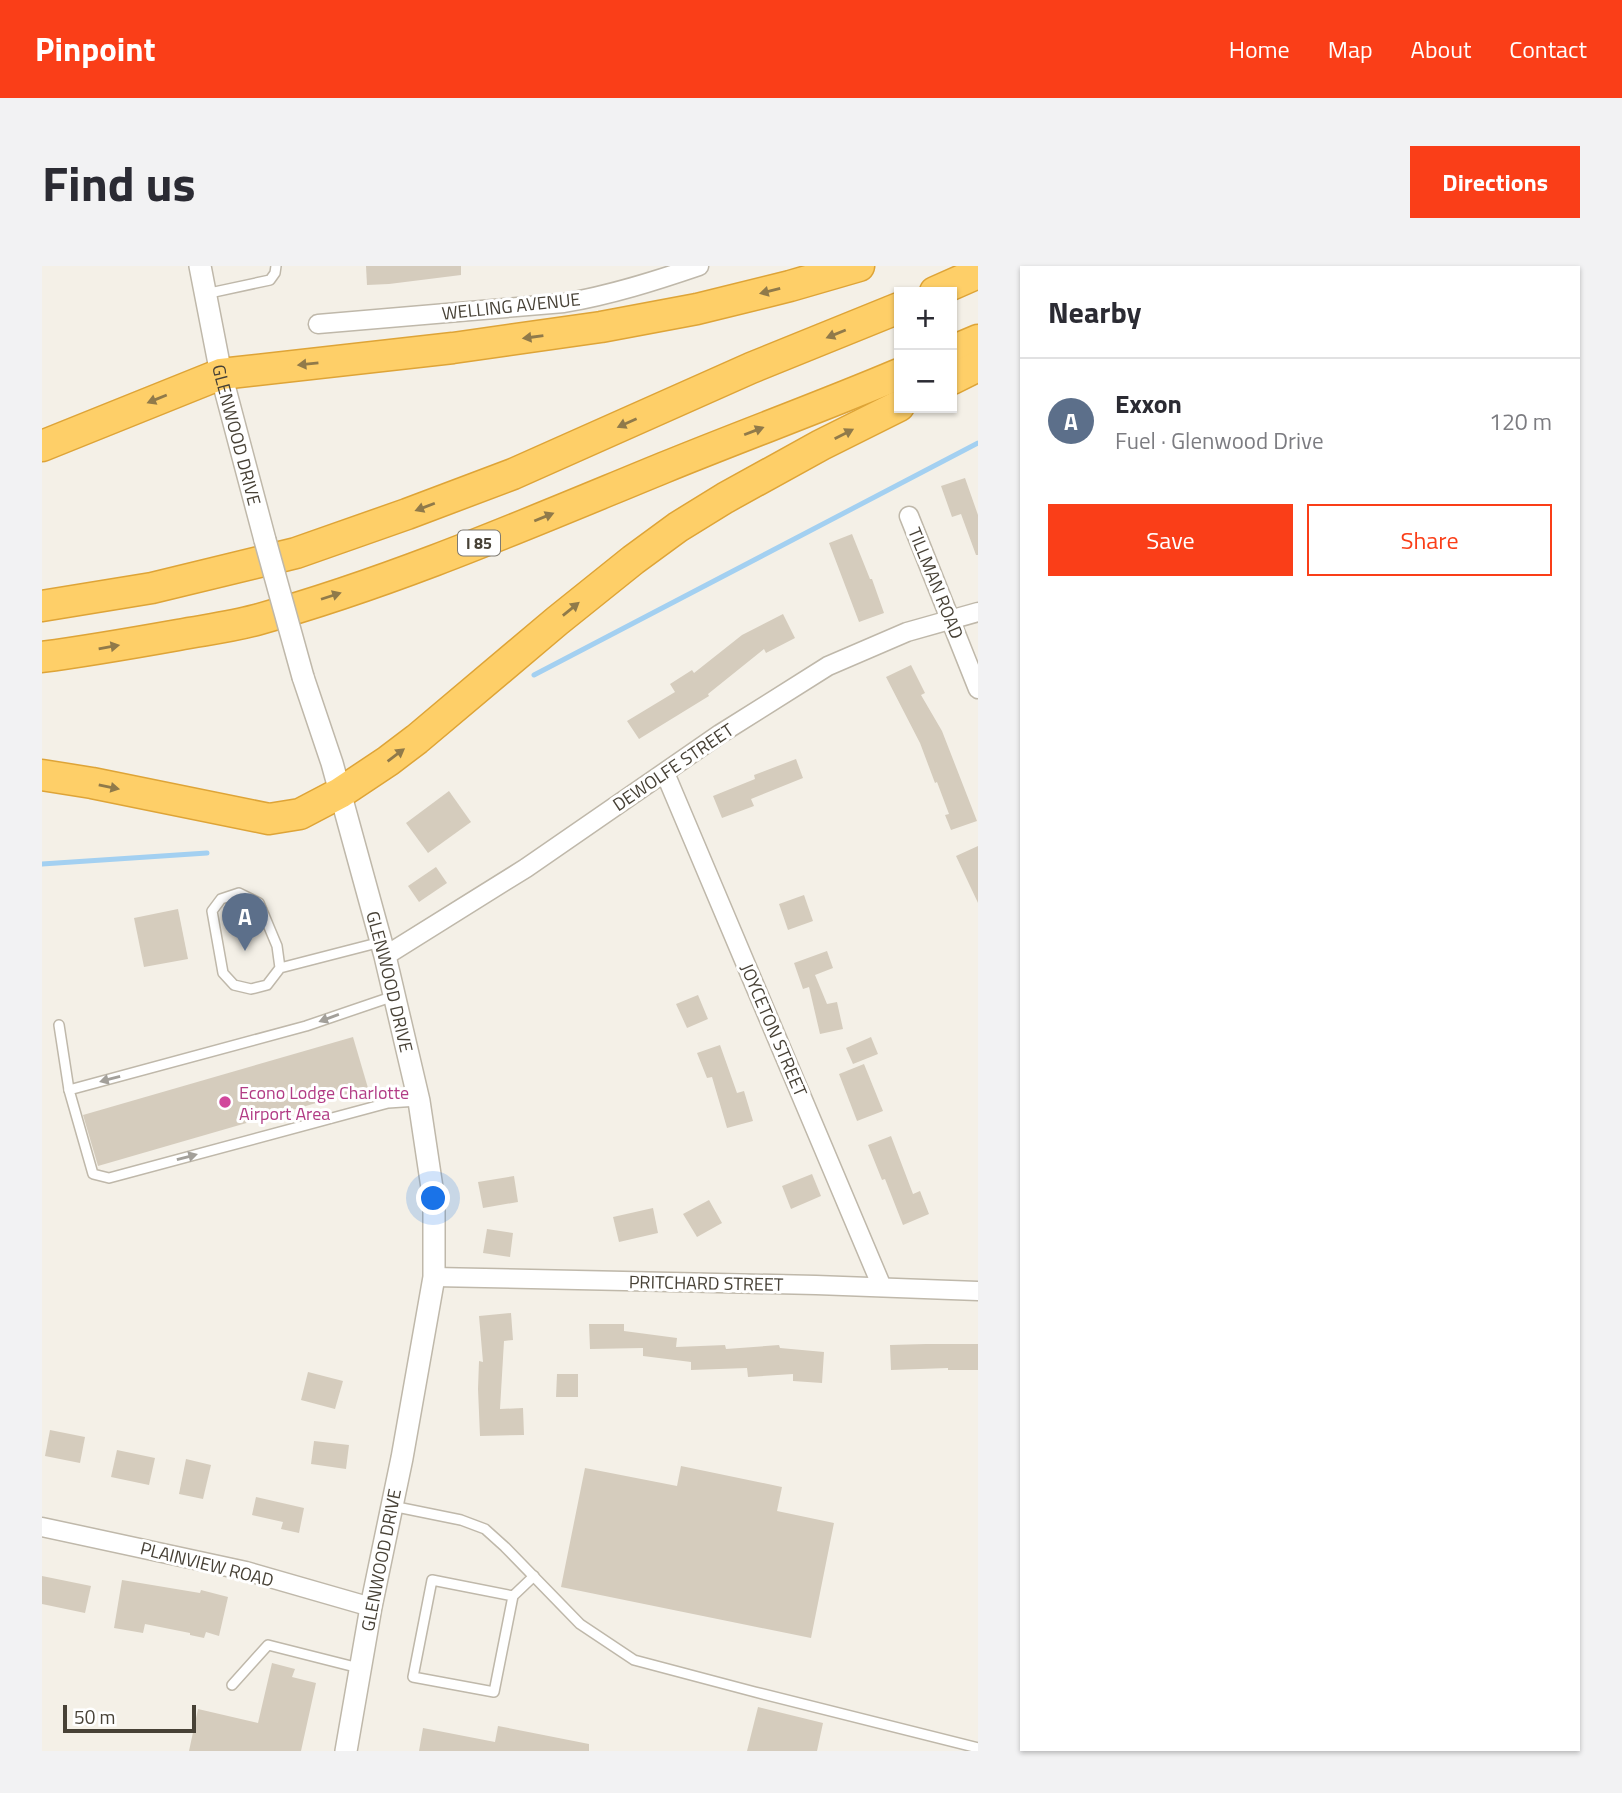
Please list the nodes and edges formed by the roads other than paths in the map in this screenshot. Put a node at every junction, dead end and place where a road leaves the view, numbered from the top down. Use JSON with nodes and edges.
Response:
{"nodes":[{"id":1,"x":200,"y":266,"type":"edge"},
{"id":2,"x":276,"y":266,"type":"edge"},
{"id":3,"x":699,"y":266,"type":"edge"},
{"id":4,"x":859,"y":266,"type":"edge"},
{"id":5,"x":978,"y":273,"type":"edge"},
{"id":6,"x":946,"y":287,"type":"edge"},
{"id":7,"x":205,"y":294,"type":"junction"},
{"id":8,"x":894,"y":310,"type":"edge"},
{"id":9,"x":317,"y":324,"type":"dead end"},
{"id":10,"x":978,"y":340,"type":"edge"},
{"id":11,"x":954,"y":350,"type":"edge"},
{"id":12,"x":978,"y":366,"type":"edge"},
{"id":13,"x":221,"y":374,"type":"junction"},
{"id":14,"x":894,"y":376,"type":"edge"},
{"id":15,"x":957,"y":376,"type":"edge"},
{"id":16,"x":894,"y":408,"type":"edge"},
{"id":17,"x":42,"y":446,"type":"edge"},
{"id":18,"x":909,"y":516,"type":"dead end"},
{"id":19,"x":42,"y":606,"type":"edge"},
{"id":20,"x":978,"y":612,"type":"edge"},
{"id":21,"x":951,"y":619,"type":"junction"},
{"id":22,"x":42,"y":657,"type":"edge"},
{"id":23,"x":978,"y":689,"type":"edge"},
{"id":24,"x":665,"y":773,"type":"junction"},
{"id":25,"x":42,"y":775,"type":"edge"},
{"id":26,"x":340,"y":793,"type":"junction"},
{"id":27,"x":383,"y":949,"type":"junction"},
{"id":28,"x":280,"y":968,"type":"junction"},
{"id":29,"x":394,"y":996,"type":"junction"},
{"id":30,"x":59,"y":1025,"type":"dead end"},
{"id":31,"x":69,"y":1090,"type":"junction"},
{"id":32,"x":419,"y":1101,"type":"junction"},
{"id":33,"x":433,"y":1277,"type":"junction"},
{"id":34,"x":882,"y":1287,"type":"junction"},
{"id":35,"x":978,"y":1292,"type":"edge"},
{"id":36,"x":392,"y":1506,"type":"junction"},
{"id":37,"x":42,"y":1527,"type":"edge"},
{"id":38,"x":534,"y":1576,"type":"junction"},
{"id":39,"x":513,"y":1596,"type":"junction"},
{"id":40,"x":371,"y":1607,"type":"junction"},
{"id":41,"x":360,"y":1668,"type":"junction"},
{"id":42,"x":232,"y":1685,"type":"dead end"},
{"id":43,"x":978,"y":1748,"type":"edge"},
{"id":44,"x":345,"y":1751,"type":"edge"}],
"edges":[{"from":1,"to":7,"type":"street","name":"GLENWOOD DRIVE"},
{"from":2,"to":7,"type":"lane"},
{"from":3,"to":9,"type":"street","name":"WELLING AVENUE"},
{"from":4,"to":13,"type":"highway","one_way":true},
{"from":5,"to":6,"type":"highway"},
{"from":7,"to":13,"type":"street","name":"GLENWOOD DRIVE"},
{"from":8,"to":19,"type":"highway","one_way":true},
{"from":10,"to":11,"type":"highway"},
{"from":12,"to":15,"type":"highway"},
{"from":13,"to":17,"type":"highway","one_way":true},
{"from":13,"to":26,"type":"street","name":"GLENWOOD DRIVE","bridge":true},
{"from":22,"to":14,"type":"highway","number":"I 85","one_way":true},
{"from":26,"to":16,"type":"highway","one_way":true},
{"from":18,"to":21,"type":"street","name":"TILLMAN ROAD"},
{"from":20,"to":21,"type":"street","name":"DEWOLFE STREET"},
{"from":21,"to":23,"type":"street","name":"TILLMAN ROAD"},
{"from":21,"to":24,"type":"street","name":"DEWOLFE STREET"},
{"from":24,"to":27,"type":"street","name":"DEWOLFE STREET"},
{"from":24,"to":34,"type":"street","name":"JOYCETON STREET"},
{"from":25,"to":26,"type":"highway","one_way":true},
{"from":26,"to":27,"type":"street","name":"GLENWOOD DRIVE"},
{"from":27,"to":28,"type":"lane"},
{"from":27,"to":29,"type":"street","name":"GLENWOOD DRIVE"},
{"from":28,"to":28,"type":"lane"},
{"from":29,"to":31,"type":"lane","one_way":true},
{"from":29,"to":32,"type":"street","name":"GLENWOOD DRIVE"},
{"from":30,"to":31,"type":"lane"},
{"from":31,"to":32,"type":"lane","one_way":true},
{"from":32,"to":33,"type":"street","name":"GLENWOOD DRIVE"},
{"from":33,"to":34,"type":"street","name":"PRITCHARD STREET"},
{"from":33,"to":36,"type":"street","name":"GLENWOOD DRIVE"},
{"from":34,"to":35,"type":"street","name":"PRITCHARD STREET"},
{"from":36,"to":38,"type":"lane"},
{"from":36,"to":40,"type":"street","name":"GLENWOOD DRIVE"},
{"from":37,"to":40,"type":"street","name":"PLAINVIEW ROAD"},
{"from":38,"to":39,"type":"lane"},
{"from":38,"to":43,"type":"lane"},
{"from":39,"to":39,"type":"lane"},
{"from":40,"to":41,"type":"street","name":"GLENWOOD DRIVE"},
{"from":41,"to":42,"type":"lane"},
{"from":41,"to":44,"type":"street","name":"GLENWOOD DRIVE"}]}
